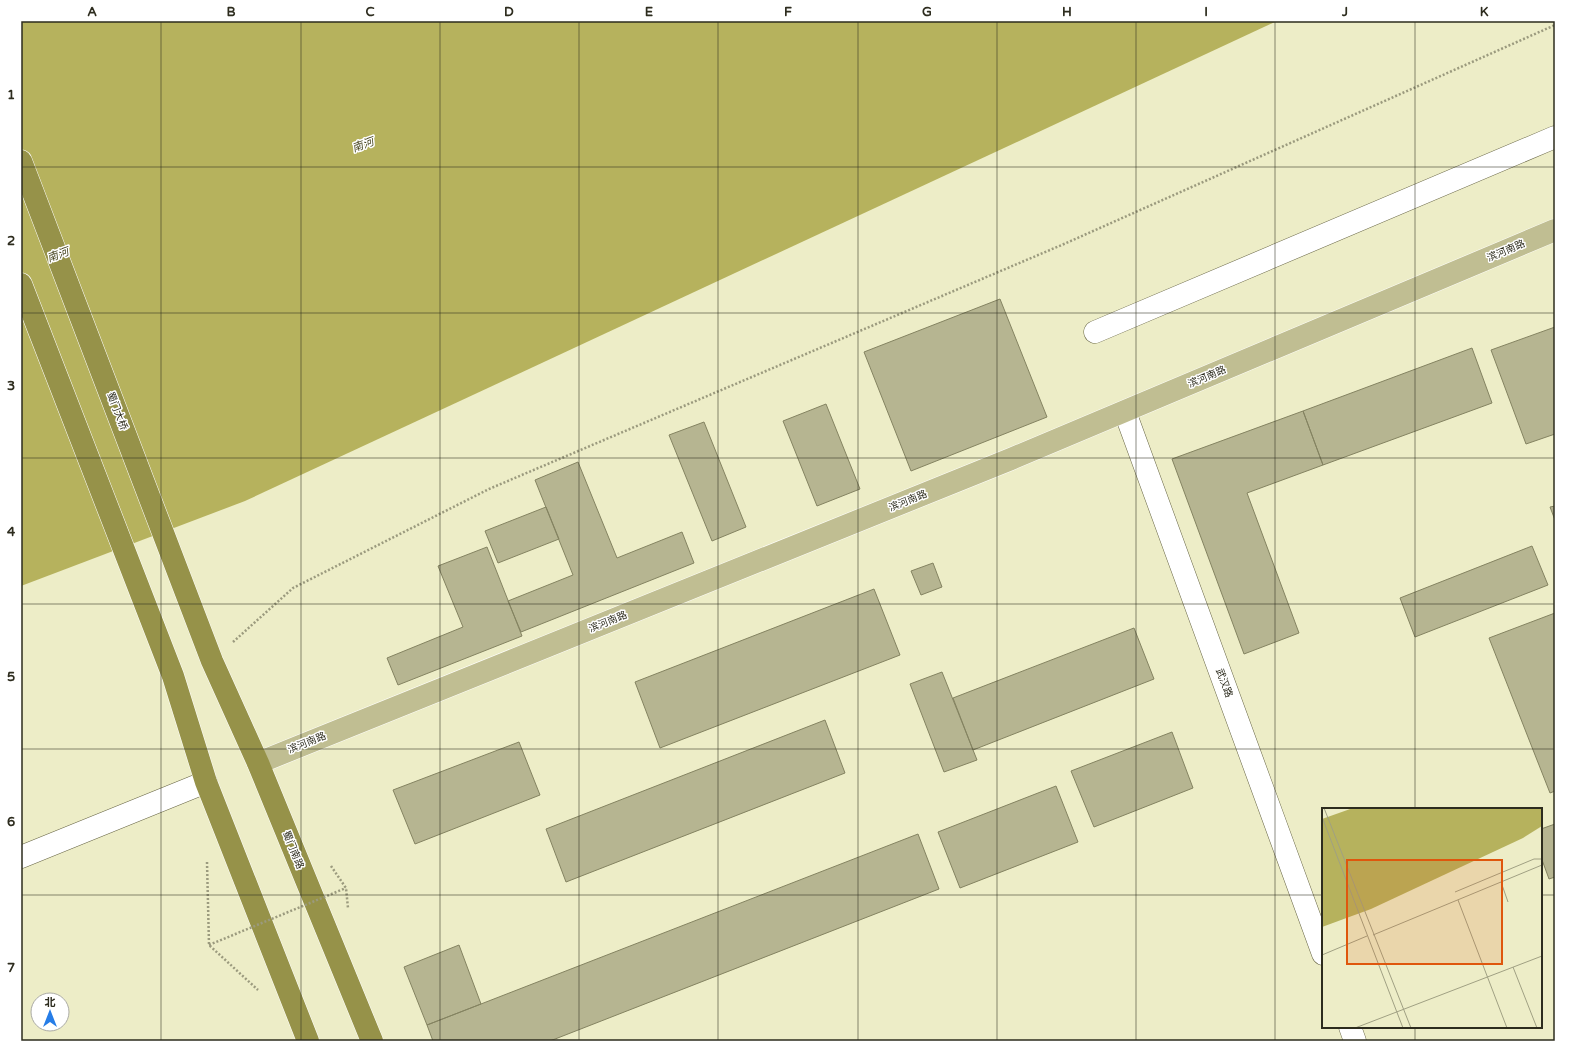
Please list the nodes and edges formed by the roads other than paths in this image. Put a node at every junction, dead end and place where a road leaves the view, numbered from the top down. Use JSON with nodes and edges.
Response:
{"nodes":[{"id":1,"x":1555,"y":137,"type":"edge"},
{"id":2,"x":21,"y":161,"type":"edge"},
{"id":3,"x":1555,"y":230,"type":"edge"},
{"id":4,"x":21,"y":284,"type":"edge"},
{"id":5,"x":1095,"y":332,"type":"dead end"},
{"id":6,"x":1125,"y":412,"type":"junction"},
{"id":7,"x":212,"y":660,"type":"joint"},
{"id":8,"x":258,"y":763,"type":"junction"},
{"id":9,"x":206,"y":782,"type":"junction"},
{"id":10,"x":21,"y":857,"type":"edge"},
{"id":11,"x":1322,"y":951,"type":"edge"},
{"id":12,"x":1350,"y":1028,"type":"edge"},
{"id":13,"x":308,"y":1041,"type":"edge"},
{"id":14,"x":372,"y":1041,"type":"edge"},
{"id":15,"x":1355,"y":1041,"type":"edge"}],
"edges":[{"from":1,"to":5,"type":"street"},
{"from":2,"to":7,"type":"highway","name":"蜀门大桥"},
{"from":3,"to":6,"type":"main road","name":"滨河南路"},
{"from":4,"to":9,"type":"highway"},
{"from":6,"to":8,"type":"main road","name":"滨河南路"},
{"from":6,"to":11,"type":"street","name":"武汉路"},
{"from":7,"to":8,"type":"highway","name":"蜀门南路"},
{"from":8,"to":14,"type":"highway","name":"蜀门南路"},
{"from":9,"to":10,"type":"street"},
{"from":9,"to":13,"type":"highway"},
{"from":12,"to":15,"type":"street"}]}
